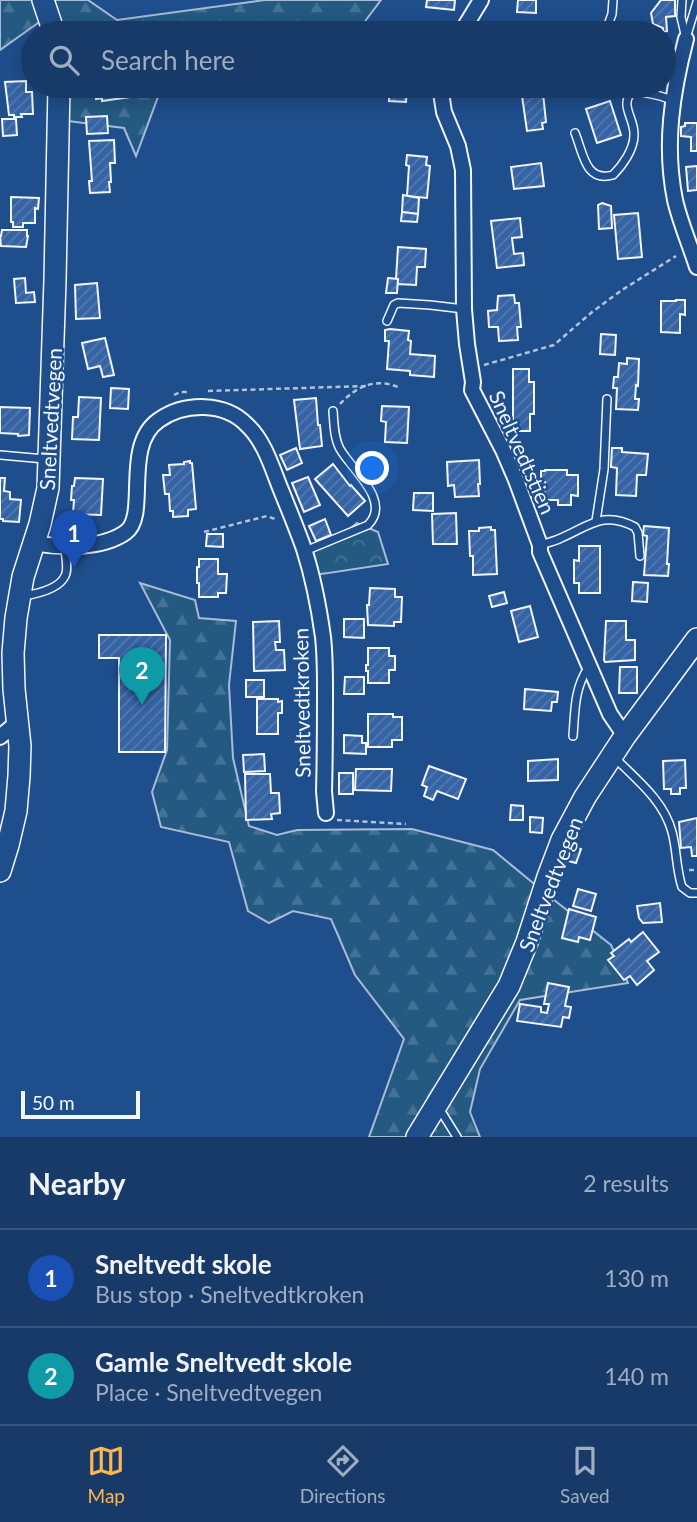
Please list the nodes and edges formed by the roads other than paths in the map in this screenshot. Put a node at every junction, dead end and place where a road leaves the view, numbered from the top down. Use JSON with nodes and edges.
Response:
{"nodes":[{"id":1,"x":43,"y":0,"type":"edge"},
{"id":2,"x":481,"y":0,"type":"edge"},
{"id":3,"x":613,"y":0,"type":"edge"},
{"id":4,"x":682,"y":0,"type":"edge"},
{"id":5,"x":697,"y":2,"type":"edge"},
{"id":6,"x":50,"y":21,"type":"edge"},
{"id":7,"x":468,"y":21,"type":"edge"},
{"id":8,"x":609,"y":21,"type":"edge"},
{"id":9,"x":686,"y":39,"type":"junction"},
{"id":10,"x":676,"y":87,"type":"edge"},
{"id":11,"x":59,"y":98,"type":"edge"},
{"id":12,"x":442,"y":98,"type":"edge"},
{"id":13,"x":628,"y":98,"type":"edge"},
{"id":14,"x":665,"y":98,"type":"edge"},
{"id":15,"x":674,"y":98,"type":"edge"},
{"id":16,"x":673,"y":101,"type":"junction"},
{"id":17,"x":575,"y":133,"type":"dead end"},
{"id":18,"x":697,"y":267,"type":"edge"},
{"id":19,"x":464,"y":309,"type":"junction"},
{"id":20,"x":387,"y":321,"type":"dead end"},
{"id":21,"x":607,"y":399,"type":"dead end"},
{"id":22,"x":333,"y":411,"type":"road end"},
{"id":23,"x":0,"y":455,"type":"edge"},
{"id":24,"x":49,"y":459,"type":"junction"},
{"id":25,"x":596,"y":521,"type":"junction"},
{"id":26,"x":33,"y":543,"type":"junction"},
{"id":27,"x":540,"y":545,"type":"junction"},
{"id":28,"x":65,"y":547,"type":"junction"},
{"id":29,"x":304,"y":551,"type":"junction"},
{"id":30,"x":640,"y":556,"type":"dead end"},
{"id":31,"x":19,"y":596,"type":"junction"},
{"id":32,"x":697,"y":639,"type":"edge"},
{"id":33,"x":589,"y":667,"type":"junction"},
{"id":34,"x":9,"y":731,"type":"edge"},
{"id":35,"x":573,"y":736,"type":"dead end"},
{"id":36,"x":625,"y":736,"type":"junction"},
{"id":37,"x":612,"y":755,"type":"junction"},
{"id":38,"x":326,"y":813,"type":"road end"},
{"id":39,"x":0,"y":871,"type":"edge"},
{"id":40,"x":697,"y":893,"type":"edge"},
{"id":41,"x":438,"y":1105,"type":"junction"},
{"id":42,"x":417,"y":1137,"type":"edge"},
{"id":43,"x":457,"y":1137,"type":"edge"}],
"edges":[{"from":1,"to":6,"type":"main road"},
{"from":2,"to":7,"type":"street"},
{"from":3,"to":8,"type":"lane"},
{"from":4,"to":9,"type":"lane"},
{"from":5,"to":9,"type":"lane"},
{"from":9,"to":10,"type":"street"},
{"from":11,"to":24,"type":"main road","name":"Sneltvedtvegen"},
{"from":12,"to":19,"type":"street","name":"Sneltvedtstien"},
{"from":13,"to":17,"type":"lane"},
{"from":14,"to":16,"type":"lane"},
{"from":15,"to":16,"type":"street"},
{"from":16,"to":18,"type":"street"},
{"from":19,"to":20,"type":"lane"},
{"from":19,"to":27,"type":"street","name":"Sneltvedtstien"},
{"from":21,"to":25,"type":"lane"},
{"from":22,"to":29,"type":"lane"},
{"from":23,"to":24,"type":"lane"},
{"from":24,"to":26,"type":"main road","name":"Sneltvedtvegen"},
{"from":25,"to":27,"type":"lane"},
{"from":25,"to":30,"type":"lane"},
{"from":26,"to":28,"type":"street","name":"Sneltvedtkroken"},
{"from":26,"to":31,"type":"main road","name":"Sneltvedtvegen"},
{"from":27,"to":33,"type":"street","name":"Sneltvedtstien"},
{"from":28,"to":29,"type":"street","name":"Sneltvedtkroken"},
{"from":28,"to":31,"type":"lane"},
{"from":29,"to":38,"type":"street","name":"Sneltvedtkroken"},
{"from":31,"to":34,"type":"main road","name":"Sneltvedtvegen"},
{"from":32,"to":36,"type":"main road","name":"Sneltvedtvegen"},
{"from":33,"to":35,"type":"lane"},
{"from":33,"to":36,"type":"street","name":"Sneltvedtstien"},
{"from":34,"to":39,"type":"main road","name":"Sneltvedtvegen"},
{"from":36,"to":37,"type":"main road","name":"Sneltvedtvegen"},
{"from":37,"to":40,"type":"lane"},
{"from":37,"to":41,"type":"main road","name":"Sneltvedtvegen"},
{"from":41,"to":42,"type":"main road","name":"Sneltvedtvegen"},
{"from":41,"to":43,"type":"lane"}]}
